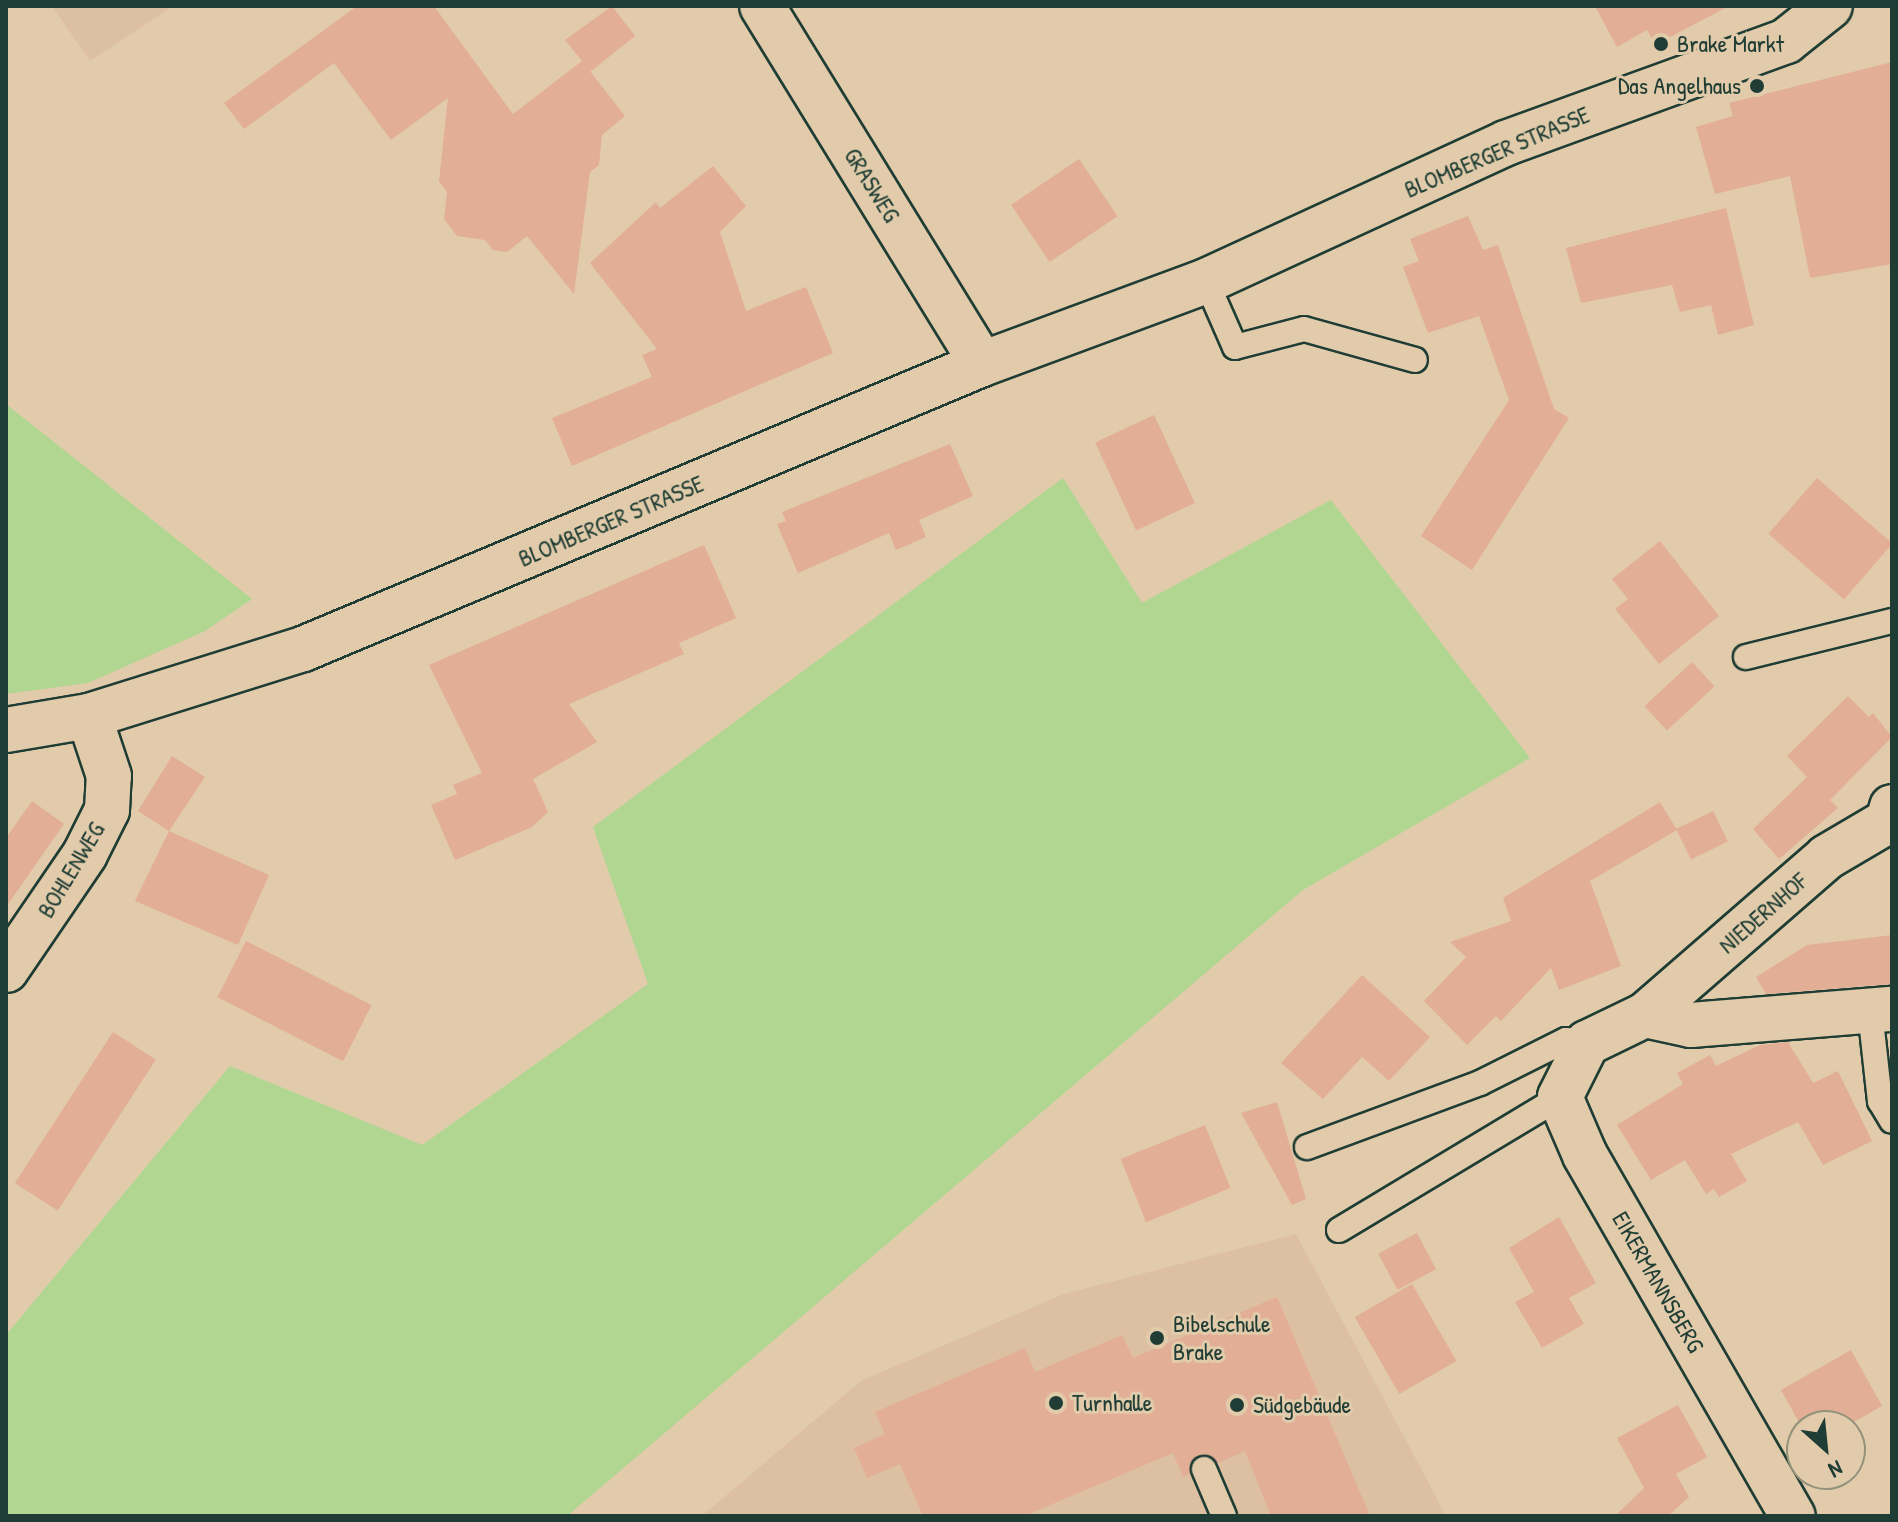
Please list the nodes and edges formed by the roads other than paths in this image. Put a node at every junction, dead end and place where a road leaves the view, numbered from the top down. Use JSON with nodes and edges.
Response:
{"nodes":[{"id":1,"x":762,"y":6,"type":"edge"},
{"id":2,"x":1830,"y":6,"type":"edge"},
{"id":3,"x":1206,"y":281,"type":"junction"},
{"id":4,"x":1415,"y":360,"type":"dead end"},
{"id":5,"x":982,"y":364,"type":"junction"},
{"id":6,"x":1892,"y":621,"type":"edge"},
{"id":7,"x":1746,"y":657,"type":"dead end"},
{"id":8,"x":89,"y":716,"type":"junction"},
{"id":9,"x":6,"y":730,"type":"edge"},
{"id":10,"x":1891,"y":819,"type":"edge"},
{"id":11,"x":6,"y":970,"type":"edge"},
{"id":12,"x":1881,"y":1010,"type":"edge"},
{"id":13,"x":1645,"y":1015,"type":"junction"},
{"id":14,"x":1587,"y":1043,"type":"junction"},
{"id":15,"x":1560,"y":1097,"type":"junction"},
{"id":16,"x":1892,"y":1121,"type":"edge"},
{"id":17,"x":1307,"y":1147,"type":"dead end"},
{"id":18,"x":1339,"y":1230,"type":"dead end"},
{"id":19,"x":1204,"y":1469,"type":"dead end"},
{"id":20,"x":1224,"y":1516,"type":"edge"},
{"id":21,"x":1793,"y":1516,"type":"edge"}],
"edges":[{"from":1,"to":5,"type":"street","name":"GRASWEG"},
{"from":2,"to":3,"type":"street","name":"BLOMBERGER STRASSE"},
{"from":3,"to":4,"type":"lane"},
{"from":3,"to":5,"type":"street","name":"BLOMBERGER STRASSE"},
{"from":5,"to":8,"type":"street","name":"BLOMBERGER STRASSE"},
{"from":6,"to":7,"type":"lane"},
{"from":8,"to":9,"type":"street","name":"BLOMBERGER STRASSE"},
{"from":8,"to":11,"type":"street","name":"BOHLENWEG"},
{"from":10,"to":13,"type":"street","name":"NIEDERNHOF"},
{"from":12,"to":13,"type":"street"},
{"from":12,"to":16,"type":"lane"},
{"from":13,"to":14,"type":"street","name":"NIEDERNHOF"},
{"from":14,"to":15,"type":"street"},
{"from":14,"to":17,"type":"lane"},
{"from":15,"to":18,"type":"lane"},
{"from":15,"to":21,"type":"street","name":"EIKERMANNSBERG"},
{"from":19,"to":20,"type":"lane"}]}
